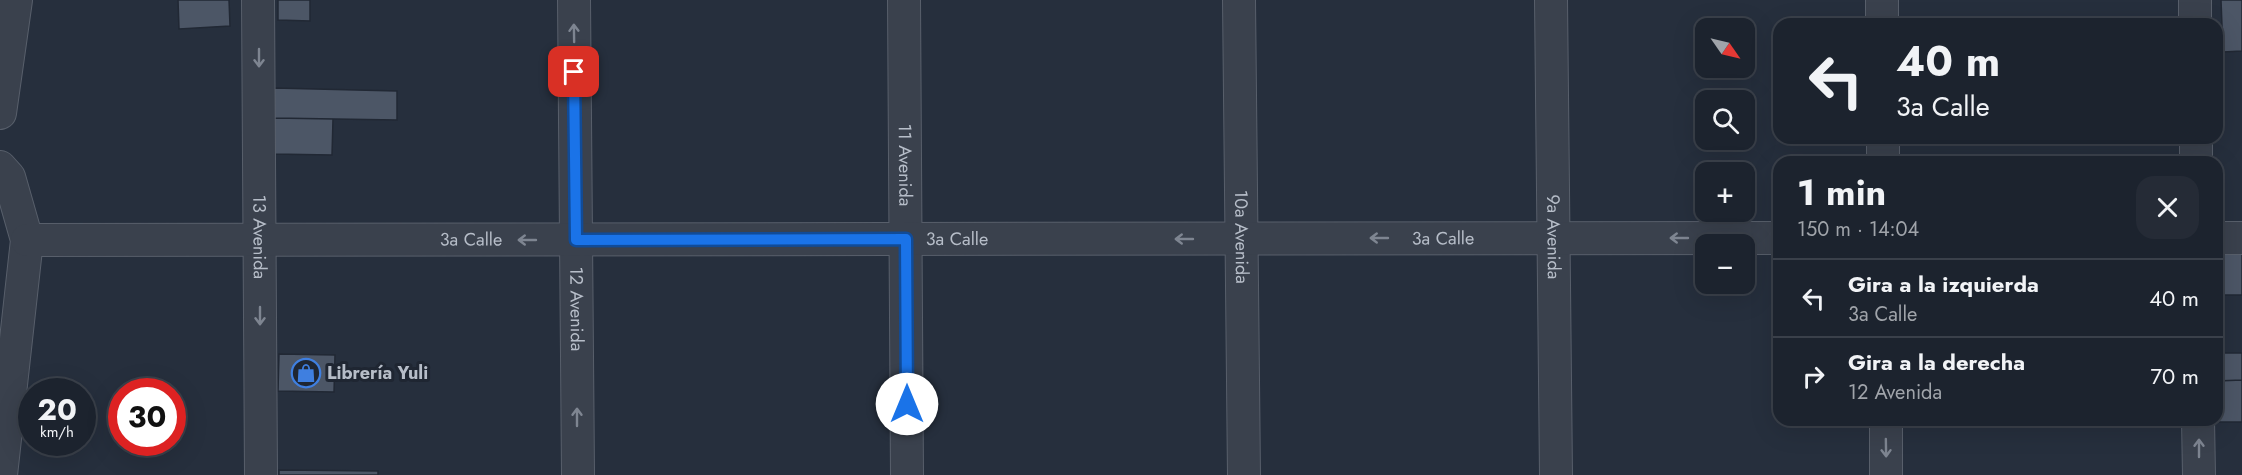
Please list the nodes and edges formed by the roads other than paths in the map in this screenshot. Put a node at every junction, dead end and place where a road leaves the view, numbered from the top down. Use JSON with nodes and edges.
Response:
{"nodes":[{"id":1,"x":16,"y":0,"type":"edge"},
{"id":2,"x":258,"y":0,"type":"edge"},
{"id":3,"x":574,"y":0,"type":"edge"},
{"id":4,"x":904,"y":0,"type":"edge"},
{"id":5,"x":1239,"y":0,"type":"edge"},
{"id":6,"x":1551,"y":0,"type":"edge"},
{"id":7,"x":1882,"y":0,"type":"edge"},
{"id":8,"x":2195,"y":0,"type":"edge"},
{"id":9,"x":1882,"y":18,"type":"edge"},
{"id":10,"x":2195,"y":18,"type":"edge"},
{"id":11,"x":0,"y":113,"type":"edge"},
{"id":12,"x":0,"y":166,"type":"edge"},
{"id":13,"x":1553,"y":238,"type":"junction"},
{"id":14,"x":1773,"y":238,"type":"edge"},
{"id":15,"x":2223,"y":238,"type":"edge"},
{"id":16,"x":2242,"y":238,"type":"edge"},
{"id":17,"x":906,"y":239,"type":"junction"},
{"id":18,"x":1241,"y":239,"type":"junction"},
{"id":19,"x":27,"y":240,"type":"junction"},
{"id":20,"x":260,"y":240,"type":"junction"},
{"id":21,"x":576,"y":240,"type":"junction"},
{"id":22,"x":1886,"y":426,"type":"edge"},
{"id":23,"x":2199,"y":426,"type":"edge"},
{"id":24,"x":1,"y":475,"type":"edge"},
{"id":25,"x":261,"y":475,"type":"edge"},
{"id":26,"x":578,"y":475,"type":"edge"},
{"id":27,"x":907,"y":475,"type":"edge"},
{"id":28,"x":1244,"y":475,"type":"edge"},
{"id":29,"x":1556,"y":475,"type":"edge"},
{"id":30,"x":1886,"y":475,"type":"edge"},
{"id":31,"x":2199,"y":475,"type":"edge"}],
"edges":[{"from":1,"to":11,"type":"street"},
{"from":2,"to":20,"type":"street","name":"13 Avenida","one_way":true},
{"from":21,"to":3,"type":"street","name":"12 Avenida","one_way":true},
{"from":4,"to":17,"type":"street","name":"11 Avenida"},
{"from":5,"to":18,"type":"street","name":"10a Avenida"},
{"from":6,"to":13,"type":"street","name":"9a Avenida"},
{"from":7,"to":9,"type":"street"},
{"from":8,"to":10,"type":"street"},
{"from":12,"to":19,"type":"street"},
{"from":14,"to":13,"type":"street","name":"3a Calle","one_way":true},
{"from":13,"to":18,"type":"street","name":"3a Calle","one_way":true},
{"from":13,"to":29,"type":"street","name":"9a Avenida"},
{"from":15,"to":16,"type":"street"},
{"from":18,"to":17,"type":"street","name":"3a Calle","one_way":true},
{"from":17,"to":21,"type":"street","name":"3a Calle"},
{"from":17,"to":27,"type":"street","name":"11 Avenida"},
{"from":18,"to":28,"type":"street","name":"10a Avenida"},
{"from":19,"to":20,"type":"street","name":"3a Calle"},
{"from":19,"to":24,"type":"street"},
{"from":21,"to":20,"type":"street","name":"3a Calle","one_way":true},
{"from":20,"to":25,"type":"street","name":"13 Avenida","one_way":true},
{"from":26,"to":21,"type":"street","name":"12 Avenida","one_way":true},
{"from":22,"to":30,"type":"street","one_way":true},
{"from":31,"to":23,"type":"street","one_way":true}]}
